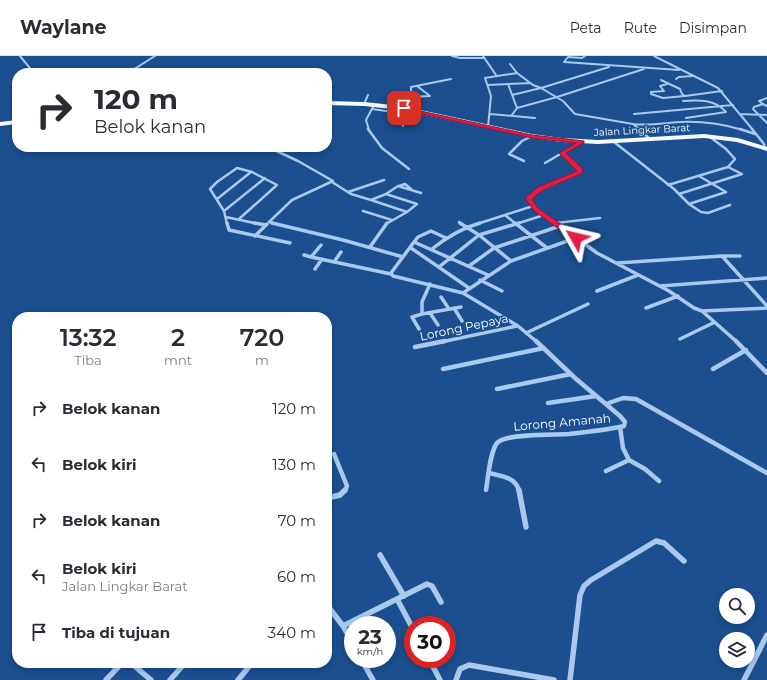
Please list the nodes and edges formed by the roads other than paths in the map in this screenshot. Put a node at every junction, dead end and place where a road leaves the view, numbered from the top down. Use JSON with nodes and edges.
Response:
{"nodes":[{"id":1,"x":20,"y":56,"type":"edge"},
{"id":2,"x":155,"y":56,"type":"edge"},
{"id":3,"x":452,"y":56,"type":"edge"},
{"id":4,"x":585,"y":56,"type":"edge"},
{"id":5,"x":654,"y":56,"type":"edge"},
{"id":6,"x":483,"y":57,"type":"edge"},
{"id":7,"x":510,"y":64,"type":"dead end"},
{"id":8,"x":611,"y":66,"type":"junction"},
{"id":9,"x":30,"y":68,"type":"edge"},
{"id":10,"x":136,"y":68,"type":"edge"},
{"id":11,"x":646,"y":68,"type":"junction"},
{"id":12,"x":681,"y":70,"type":"junction"},
{"id":13,"x":517,"y":73,"type":"junction"},
{"id":14,"x":496,"y":75,"type":"junction"},
{"id":15,"x":695,"y":76,"type":"junction"},
{"id":16,"x":451,"y":79,"type":"dead end"},
{"id":17,"x":676,"y":79,"type":"dead end"},
{"id":18,"x":661,"y":80,"type":"dead end"},
{"id":19,"x":531,"y":83,"type":"junction"},
{"id":20,"x":488,"y":84,"type":"junction"},
{"id":21,"x":508,"y":84,"type":"junction"},
{"id":22,"x":668,"y":84,"type":"junction"},
{"id":23,"x":417,"y":86,"type":"junction"},
{"id":24,"x":541,"y":88,"type":"junction"},
{"id":25,"x":722,"y":91,"type":"junction"},
{"id":26,"x":368,"y":95,"type":"dead end"},
{"id":27,"x":512,"y":95,"type":"junction"},
{"id":28,"x":685,"y":96,"type":"junction"},
{"id":29,"x":411,"y":97,"type":"junction"},
{"id":30,"x":557,"y":97,"type":"junction"},
{"id":31,"x":767,"y":98,"type":"edge"},
{"id":32,"x":683,"y":101,"type":"dead end"},
{"id":33,"x":332,"y":103,"type":"edge"},
{"id":34,"x":364,"y":104,"type":"junction"},
{"id":35,"x":763,"y":104,"type":"junction"},
{"id":36,"x":733,"y":105,"type":"junction"},
{"id":37,"x":722,"y":106,"type":"junction"},
{"id":38,"x":767,"y":106,"type":"edge"},
{"id":39,"x":373,"y":107,"type":"junction"},
{"id":40,"x":517,"y":108,"type":"junction"},
{"id":41,"x":402,"y":110,"type":"junction"},
{"id":42,"x":683,"y":110,"type":"junction"},
{"id":43,"x":534,"y":113,"type":"dead end"},
{"id":44,"x":490,"y":114,"type":"junction"},
{"id":45,"x":634,"y":114,"type":"dead end"},
{"id":46,"x":740,"y":114,"type":"junction"},
{"id":47,"x":512,"y":115,"type":"junction"},
{"id":48,"x":760,"y":115,"type":"junction"},
{"id":49,"x":767,"y":115,"type":"edge"},
{"id":50,"x":528,"y":117,"type":"junction"},
{"id":51,"x":693,"y":117,"type":"junction"},
{"id":52,"x":535,"y":118,"type":"dead end"},
{"id":53,"x":686,"y":118,"type":"dead end"},
{"id":54,"x":12,"y":123,"type":"edge"},
{"id":55,"x":767,"y":123,"type":"edge"},
{"id":56,"x":0,"y":124,"type":"edge"},
{"id":57,"x":633,"y":124,"type":"junction"},
{"id":58,"x":402,"y":126,"type":"dead end"},
{"id":59,"x":488,"y":127,"type":"junction"},
{"id":60,"x":755,"y":134,"type":"junction"},
{"id":61,"x":532,"y":136,"type":"junction"},
{"id":62,"x":709,"y":136,"type":"junction"},
{"id":63,"x":650,"y":140,"type":"junction"},
{"id":64,"x":582,"y":142,"type":"junction"},
{"id":65,"x":614,"y":142,"type":"junction"},
{"id":66,"x":766,"y":148,"type":"edge"},
{"id":67,"x":278,"y":152,"type":"edge"},
{"id":68,"x":562,"y":153,"type":"junction"},
{"id":69,"x":524,"y":161,"type":"dead end"},
{"id":70,"x":545,"y":163,"type":"dead end"},
{"id":71,"x":728,"y":167,"type":"junction"},
{"id":72,"x":409,"y":169,"type":"dead end"},
{"id":73,"x":251,"y":172,"type":"junction"},
{"id":74,"x":699,"y":176,"type":"junction"},
{"id":75,"x":264,"y":178,"type":"junction"},
{"id":76,"x":384,"y":180,"type":"dead end"},
{"id":77,"x":332,"y":182,"type":"junction"},
{"id":78,"x":712,"y":183,"type":"junction"},
{"id":79,"x":668,"y":185,"type":"junction"},
{"id":80,"x":348,"y":192,"type":"junction"},
{"id":81,"x":421,"y":193,"type":"dead end"},
{"id":82,"x":386,"y":194,"type":"junction"},
{"id":83,"x":679,"y":194,"type":"junction"},
{"id":84,"x":217,"y":199,"type":"junction"},
{"id":85,"x":371,"y":200,"type":"junction"},
{"id":86,"x":689,"y":204,"type":"junction"},
{"id":87,"x":730,"y":205,"type":"dead end"},
{"id":88,"x":533,"y":206,"type":"junction"},
{"id":89,"x":364,"y":211,"type":"dead end"},
{"id":90,"x":224,"y":212,"type":"junction"},
{"id":91,"x":407,"y":212,"type":"junction"},
{"id":92,"x":505,"y":215,"type":"junction"},
{"id":93,"x":544,"y":215,"type":"junction"},
{"id":94,"x":226,"y":217,"type":"junction"},
{"id":95,"x":600,"y":218,"type":"dead end"},
{"id":96,"x":239,"y":219,"type":"junction"},
{"id":97,"x":392,"y":220,"type":"junction"},
{"id":98,"x":459,"y":222,"type":"dead end"},
{"id":99,"x":556,"y":223,"type":"junction"},
{"id":100,"x":268,"y":224,"type":"junction"},
{"id":101,"x":516,"y":225,"type":"junction"},
{"id":102,"x":560,"y":226,"type":"junction"},
{"id":103,"x":466,"y":227,"type":"junction"},
{"id":104,"x":479,"y":235,"type":"junction"},
{"id":105,"x":531,"y":235,"type":"junction"},
{"id":106,"x":255,"y":236,"type":"junction"},
{"id":107,"x":446,"y":238,"type":"junction"},
{"id":108,"x":576,"y":238,"type":"junction"},
{"id":109,"x":414,"y":242,"type":"junction"},
{"id":110,"x":290,"y":243,"type":"dead end"},
{"id":111,"x":321,"y":245,"type":"dead end"},
{"id":112,"x":370,"y":247,"type":"junction"},
{"id":113,"x":411,"y":248,"type":"junction"},
{"id":114,"x":494,"y":248,"type":"junction"},
{"id":115,"x":547,"y":248,"type":"junction"},
{"id":116,"x":432,"y":249,"type":"junction"},
{"id":117,"x":341,"y":252,"type":"dead end"},
{"id":118,"x":304,"y":255,"type":"dead end"},
{"id":119,"x":722,"y":256,"type":"junction"},
{"id":120,"x":740,"y":256,"type":"dead end"},
{"id":121,"x":311,"y":257,"type":"junction"},
{"id":122,"x":403,"y":257,"type":"junction"},
{"id":123,"x":452,"y":257,"type":"junction"},
{"id":124,"x":322,"y":259,"type":"junction"},
{"id":125,"x":511,"y":261,"type":"junction"},
{"id":126,"x":334,"y":262,"type":"junction"},
{"id":127,"x":617,"y":263,"type":"junction"},
{"id":128,"x":469,"y":266,"type":"junction"},
{"id":129,"x":439,"y":267,"type":"junction"},
{"id":130,"x":315,"y":269,"type":"dead end"},
{"id":131,"x":391,"y":274,"type":"junction"},
{"id":132,"x":488,"y":274,"type":"junction"},
{"id":133,"x":638,"y":275,"type":"junction"},
{"id":134,"x":767,"y":278,"type":"edge"},
{"id":135,"x":480,"y":280,"type":"junction"},
{"id":136,"x":743,"y":281,"type":"junction"},
{"id":137,"x":430,"y":284,"type":"junction"},
{"id":138,"x":660,"y":286,"type":"junction"},
{"id":139,"x":469,"y":288,"type":"junction"},
{"id":140,"x":502,"y":291,"type":"dead end"},
{"id":141,"x":598,"y":291,"type":"dead end"},
{"id":142,"x":463,"y":292,"type":"junction"},
{"id":143,"x":678,"y":296,"type":"junction"},
{"id":144,"x":440,"y":297,"type":"dead end"},
{"id":145,"x":588,"y":304,"type":"dead end"},
{"id":146,"x":461,"y":307,"type":"dead end"},
{"id":147,"x":767,"y":307,"type":"edge"},
{"id":148,"x":454,"y":308,"type":"junction"},
{"id":149,"x":646,"y":308,"type":"dead end"},
{"id":150,"x":449,"y":309,"type":"junction"},
{"id":151,"x":702,"y":311,"type":"junction"},
{"id":152,"x":430,"y":313,"type":"junction"},
{"id":153,"x":422,"y":314,"type":"junction"},
{"id":154,"x":462,"y":321,"type":"dead end"},
{"id":155,"x":713,"y":323,"type":"junction"},
{"id":156,"x":438,"y":325,"type":"dead end"},
{"id":157,"x":518,"y":326,"type":"junction"},
{"id":158,"x":419,"y":329,"type":"dead end"},
{"id":159,"x":526,"y":333,"type":"junction"},
{"id":160,"x":680,"y":339,"type":"dead end"},
{"id":161,"x":415,"y":347,"type":"dead end"},
{"id":162,"x":544,"y":348,"type":"junction"},
{"id":163,"x":746,"y":350,"type":"junction"},
{"id":164,"x":443,"y":369,"type":"dead end"},
{"id":165,"x":713,"y":369,"type":"dead end"},
{"id":166,"x":571,"y":374,"type":"junction"},
{"id":167,"x":767,"y":374,"type":"edge"},
{"id":168,"x":497,"y":388,"type":"dead end"},
{"id":169,"x":596,"y":396,"type":"junction"},
{"id":170,"x":548,"y":403,"type":"dead end"},
{"id":171,"x":606,"y":404,"type":"junction"},
{"id":172,"x":620,"y":427,"type":"junction"},
{"id":173,"x":334,"y":454,"type":"dead end"},
{"id":174,"x":629,"y":460,"type":"junction"},
{"id":175,"x":606,"y":472,"type":"dead end"},
{"id":176,"x":765,"y":472,"type":"edge"},
{"id":177,"x":489,"y":473,"type":"junction"},
{"id":178,"x":659,"y":481,"type":"dead end"},
{"id":179,"x":486,"y":490,"type":"dead end"},
{"id":180,"x":332,"y":496,"type":"edge"},
{"id":181,"x":526,"y":527,"type":"dead end"},
{"id":182,"x":380,"y":555,"type":"dead end"},
{"id":183,"x":684,"y":561,"type":"dead end"},
{"id":184,"x":404,"y":596,"type":"junction"},
{"id":185,"x":397,"y":599,"type":"junction"},
{"id":186,"x":441,"y":602,"type":"dead end"},
{"id":187,"x":332,"y":612,"type":"edge"},
{"id":188,"x":406,"y":616,"type":"edge"},
{"id":189,"x":343,"y":626,"type":"joint"},
{"id":190,"x":767,"y":635,"type":"edge"},
{"id":191,"x":117,"y":668,"type":"edge"},
{"id":192,"x":136,"y":668,"type":"edge"},
{"id":193,"x":181,"y":668,"type":"edge"},
{"id":194,"x":248,"y":668,"type":"edge"},
{"id":195,"x":367,"y":668,"type":"edge"},
{"id":196,"x":434,"y":668,"type":"edge"},
{"id":197,"x":106,"y":680,"type":"edge"},
{"id":198,"x":151,"y":680,"type":"edge"},
{"id":199,"x":170,"y":680,"type":"edge"},
{"id":200,"x":238,"y":680,"type":"edge"},
{"id":201,"x":373,"y":680,"type":"edge"},
{"id":202,"x":440,"y":680,"type":"edge"},
{"id":203,"x":456,"y":680,"type":"edge"},
{"id":204,"x":554,"y":680,"type":"edge"},
{"id":205,"x":570,"y":680,"type":"edge"},
{"id":206,"x":744,"y":680,"type":"edge"}],
"edges":[{"from":1,"to":9,"type":"street"},
{"from":2,"to":10,"type":"street"},
{"from":3,"to":6,"type":"street"},
{"from":4,"to":8,"type":"street"},
{"from":5,"to":12,"type":"street"},
{"from":6,"to":14,"type":"street"},
{"from":7,"to":13,"type":"street"},
{"from":8,"to":11,"type":"street"},
{"from":8,"to":24,"type":"street"},
{"from":11,"to":12,"type":"street"},
{"from":11,"to":30,"type":"street"},
{"from":12,"to":15,"type":"street"},
{"from":13,"to":14,"type":"street"},
{"from":13,"to":19,"type":"street"},
{"from":14,"to":20,"type":"street"},
{"from":15,"to":17,"type":"street"},
{"from":15,"to":25,"type":"street"},
{"from":16,"to":23,"type":"street"},
{"from":18,"to":22,"type":"street"},
{"from":19,"to":21,"type":"street"},
{"from":19,"to":24,"type":"street"},
{"from":20,"to":21,"type":"street"},
{"from":20,"to":44,"type":"street"},
{"from":21,"to":27,"type":"street"},
{"from":22,"to":28,"type":"street"},
{"from":22,"to":28,"type":"street"},
{"from":23,"to":29,"type":"street"},
{"from":23,"to":29,"type":"street"},
{"from":24,"to":27,"type":"street"},
{"from":24,"to":30,"type":"street"},
{"from":25,"to":28,"type":"street"},
{"from":25,"to":36,"type":"street"},
{"from":26,"to":34,"type":"street"},
{"from":27,"to":40,"type":"street"},
{"from":29,"to":41,"type":"street"},
{"from":30,"to":40,"type":"street"},
{"from":30,"to":57,"type":"street"},
{"from":31,"to":35,"type":"street"},
{"from":32,"to":37,"type":"street"},
{"from":33,"to":34,"type":"highway","name":"Jalan Lingkar Barat"},
{"from":34,"to":39,"type":"highway","name":"Jalan Lingkar Barat"},
{"from":35,"to":38,"type":"street"},
{"from":35,"to":48,"type":"street"},
{"from":36,"to":37,"type":"street"},
{"from":36,"to":46,"type":"street"},
{"from":37,"to":42,"type":"street"},
{"from":37,"to":51,"type":"street"},
{"from":39,"to":41,"type":"highway","name":"Jalan Lingkar Barat"},
{"from":39,"to":72,"type":"street"},
{"from":40,"to":47,"type":"street"},
{"from":41,"to":58,"type":"street"},
{"from":41,"to":59,"type":"highway","name":"Jalan Lingkar Barat"},
{"from":42,"to":45,"type":"street"},
{"from":42,"to":51,"type":"street"},
{"from":43,"to":50,"type":"street"},
{"from":44,"to":47,"type":"street"},
{"from":44,"to":59,"type":"street"},
{"from":46,"to":48,"type":"street"},
{"from":46,"to":60,"type":"street"},
{"from":47,"to":50,"type":"street"},
{"from":48,"to":49,"type":"street"},
{"from":48,"to":55,"type":"street"},
{"from":50,"to":52,"type":"street"},
{"from":51,"to":53,"type":"street"},
{"from":54,"to":56,"type":"highway"},
{"from":57,"to":60,"type":"street"},
{"from":57,"to":63,"type":"street"},
{"from":59,"to":61,"type":"highway","name":"Jalan Lingkar Barat"},
{"from":60,"to":66,"type":"street"},
{"from":61,"to":64,"type":"highway","name":"Jalan Lingkar Barat"},
{"from":61,"to":69,"type":"street"},
{"from":62,"to":63,"type":"highway","name":"Jalan Lingkar Barat"},
{"from":62,"to":66,"type":"highway","name":"Jalan Lingkar Barat"},
{"from":62,"to":71,"type":"street"},
{"from":63,"to":65,"type":"highway","name":"Jalan Lingkar Barat"},
{"from":64,"to":65,"type":"highway","name":"Jalan Lingkar Barat"},
{"from":64,"to":68,"type":"street"},
{"from":65,"to":79,"type":"street"},
{"from":67,"to":77,"type":"street"},
{"from":68,"to":70,"type":"street"},
{"from":68,"to":88,"type":"street"},
{"from":71,"to":74,"type":"street"},
{"from":71,"to":78,"type":"street"},
{"from":73,"to":75,"type":"street"},
{"from":73,"to":84,"type":"street"},
{"from":73,"to":84,"type":"street"},
{"from":74,"to":78,"type":"street"},
{"from":74,"to":79,"type":"street"},
{"from":75,"to":90,"type":"street"},
{"from":75,"to":96,"type":"street"},
{"from":76,"to":80,"type":"street"},
{"from":77,"to":80,"type":"street"},
{"from":77,"to":100,"type":"street"},
{"from":78,"to":83,"type":"street"},
{"from":78,"to":86,"type":"street"},
{"from":79,"to":83,"type":"street"},
{"from":80,"to":85,"type":"street"},
{"from":81,"to":82,"type":"street"},
{"from":82,"to":85,"type":"street"},
{"from":82,"to":91,"type":"street"},
{"from":83,"to":86,"type":"street"},
{"from":84,"to":90,"type":"street"},
{"from":85,"to":91,"type":"street"},
{"from":86,"to":87,"type":"street"},
{"from":88,"to":92,"type":"street"},
{"from":88,"to":93,"type":"street"},
{"from":89,"to":97,"type":"street"},
{"from":90,"to":94,"type":"street"},
{"from":91,"to":97,"type":"street"},
{"from":92,"to":101,"type":"street"},
{"from":92,"to":103,"type":"street"},
{"from":93,"to":99,"type":"street"},
{"from":93,"to":101,"type":"street"},
{"from":94,"to":96,"type":"street"},
{"from":94,"to":106,"type":"street"},
{"from":95,"to":99,"type":"street"},
{"from":96,"to":100,"type":"street"},
{"from":97,"to":112,"type":"street"},
{"from":98,"to":103,"type":"street"},
{"from":99,"to":102,"type":"street"},
{"from":100,"to":106,"type":"street"},
{"from":100,"to":112,"type":"street"},
{"from":101,"to":104,"type":"street"},
{"from":101,"to":105,"type":"street"},
{"from":102,"to":105,"type":"street"},
{"from":102,"to":108,"type":"street"},
{"from":103,"to":104,"type":"street"},
{"from":103,"to":107,"type":"street"},
{"from":104,"to":114,"type":"street"},
{"from":104,"to":123,"type":"street"},
{"from":105,"to":114,"type":"street"},
{"from":105,"to":115,"type":"street"},
{"from":106,"to":110,"type":"street"},
{"from":107,"to":109,"type":"street"},
{"from":107,"to":116,"type":"street"},
{"from":108,"to":115,"type":"street"},
{"from":108,"to":127,"type":"street"},
{"from":109,"to":113,"type":"street"},
{"from":109,"to":116,"type":"street"},
{"from":111,"to":121,"type":"street"},
{"from":112,"to":122,"type":"street"},
{"from":113,"to":122,"type":"street"},
{"from":113,"to":129,"type":"street"},
{"from":114,"to":125,"type":"street"},
{"from":114,"to":128,"type":"street"},
{"from":115,"to":125,"type":"street"},
{"from":116,"to":123,"type":"street"},
{"from":117,"to":126,"type":"street"},
{"from":118,"to":121,"type":"street"},
{"from":119,"to":120,"type":"street"},
{"from":119,"to":127,"type":"street"},
{"from":119,"to":136,"type":"street"},
{"from":121,"to":124,"type":"street"},
{"from":122,"to":131,"type":"street"},
{"from":123,"to":128,"type":"street"},
{"from":123,"to":129,"type":"street"},
{"from":124,"to":126,"type":"street"},
{"from":124,"to":130,"type":"street"},
{"from":125,"to":132,"type":"street"},
{"from":126,"to":131,"type":"street"},
{"from":127,"to":133,"type":"street"},
{"from":128,"to":132,"type":"street"},
{"from":129,"to":139,"type":"street"},
{"from":131,"to":137,"type":"street"},
{"from":132,"to":135,"type":"street"},
{"from":133,"to":138,"type":"street"},
{"from":133,"to":141,"type":"street"},
{"from":134,"to":136,"type":"street"},
{"from":135,"to":139,"type":"street"},
{"from":135,"to":140,"type":"street"},
{"from":136,"to":138,"type":"street"},
{"from":136,"to":147,"type":"street"},
{"from":137,"to":142,"type":"street"},
{"from":137,"to":153,"type":"street"},
{"from":138,"to":143,"type":"street"},
{"from":139,"to":142,"type":"street"},
{"from":142,"to":157,"type":"street"},
{"from":143,"to":149,"type":"street"},
{"from":143,"to":151,"type":"street"},
{"from":144,"to":150,"type":"street"},
{"from":145,"to":159,"type":"street"},
{"from":146,"to":148,"type":"street"},
{"from":147,"to":151,"type":"street"},
{"from":148,"to":150,"type":"street"},
{"from":148,"to":154,"type":"street"},
{"from":150,"to":152,"type":"street"},
{"from":151,"to":155,"type":"street"},
{"from":152,"to":153,"type":"street"},
{"from":152,"to":156,"type":"street"},
{"from":153,"to":158,"type":"street"},
{"from":155,"to":160,"type":"street"},
{"from":155,"to":163,"type":"street"},
{"from":157,"to":159,"type":"street"},
{"from":157,"to":161,"type":"street","name":"Lorong Pepaya"},
{"from":159,"to":162,"type":"street"},
{"from":162,"to":164,"type":"street"},
{"from":162,"to":166,"type":"street"},
{"from":163,"to":165,"type":"street"},
{"from":163,"to":167,"type":"street"},
{"from":166,"to":168,"type":"street"},
{"from":166,"to":169,"type":"street"},
{"from":169,"to":170,"type":"street"},
{"from":169,"to":171,"type":"street"},
{"from":171,"to":172,"type":"street","name":"Lorong Amanah"},
{"from":171,"to":176,"type":"street"},
{"from":172,"to":174,"type":"street"},
{"from":172,"to":177,"type":"street","name":"Lorong Amanah"},
{"from":173,"to":180,"type":"street"},
{"from":174,"to":175,"type":"street"},
{"from":174,"to":178,"type":"street"},
{"from":177,"to":179,"type":"street","name":"Lorong Amanah"},
{"from":177,"to":181,"type":"street"},
{"from":182,"to":184,"type":"street"},
{"from":183,"to":205,"type":"street"},
{"from":184,"to":185,"type":"street"},
{"from":184,"to":186,"type":"street"},
{"from":185,"to":188,"type":"street"},
{"from":185,"to":189,"type":"street"},
{"from":187,"to":189,"type":"street"},
{"from":190,"to":206,"type":"street"},
{"from":191,"to":197,"type":"street"},
{"from":192,"to":198,"type":"street"},
{"from":193,"to":199,"type":"street"},
{"from":194,"to":200,"type":"street"},
{"from":195,"to":201,"type":"street"},
{"from":196,"to":202,"type":"street"},
{"from":203,"to":204,"type":"street"}]}
